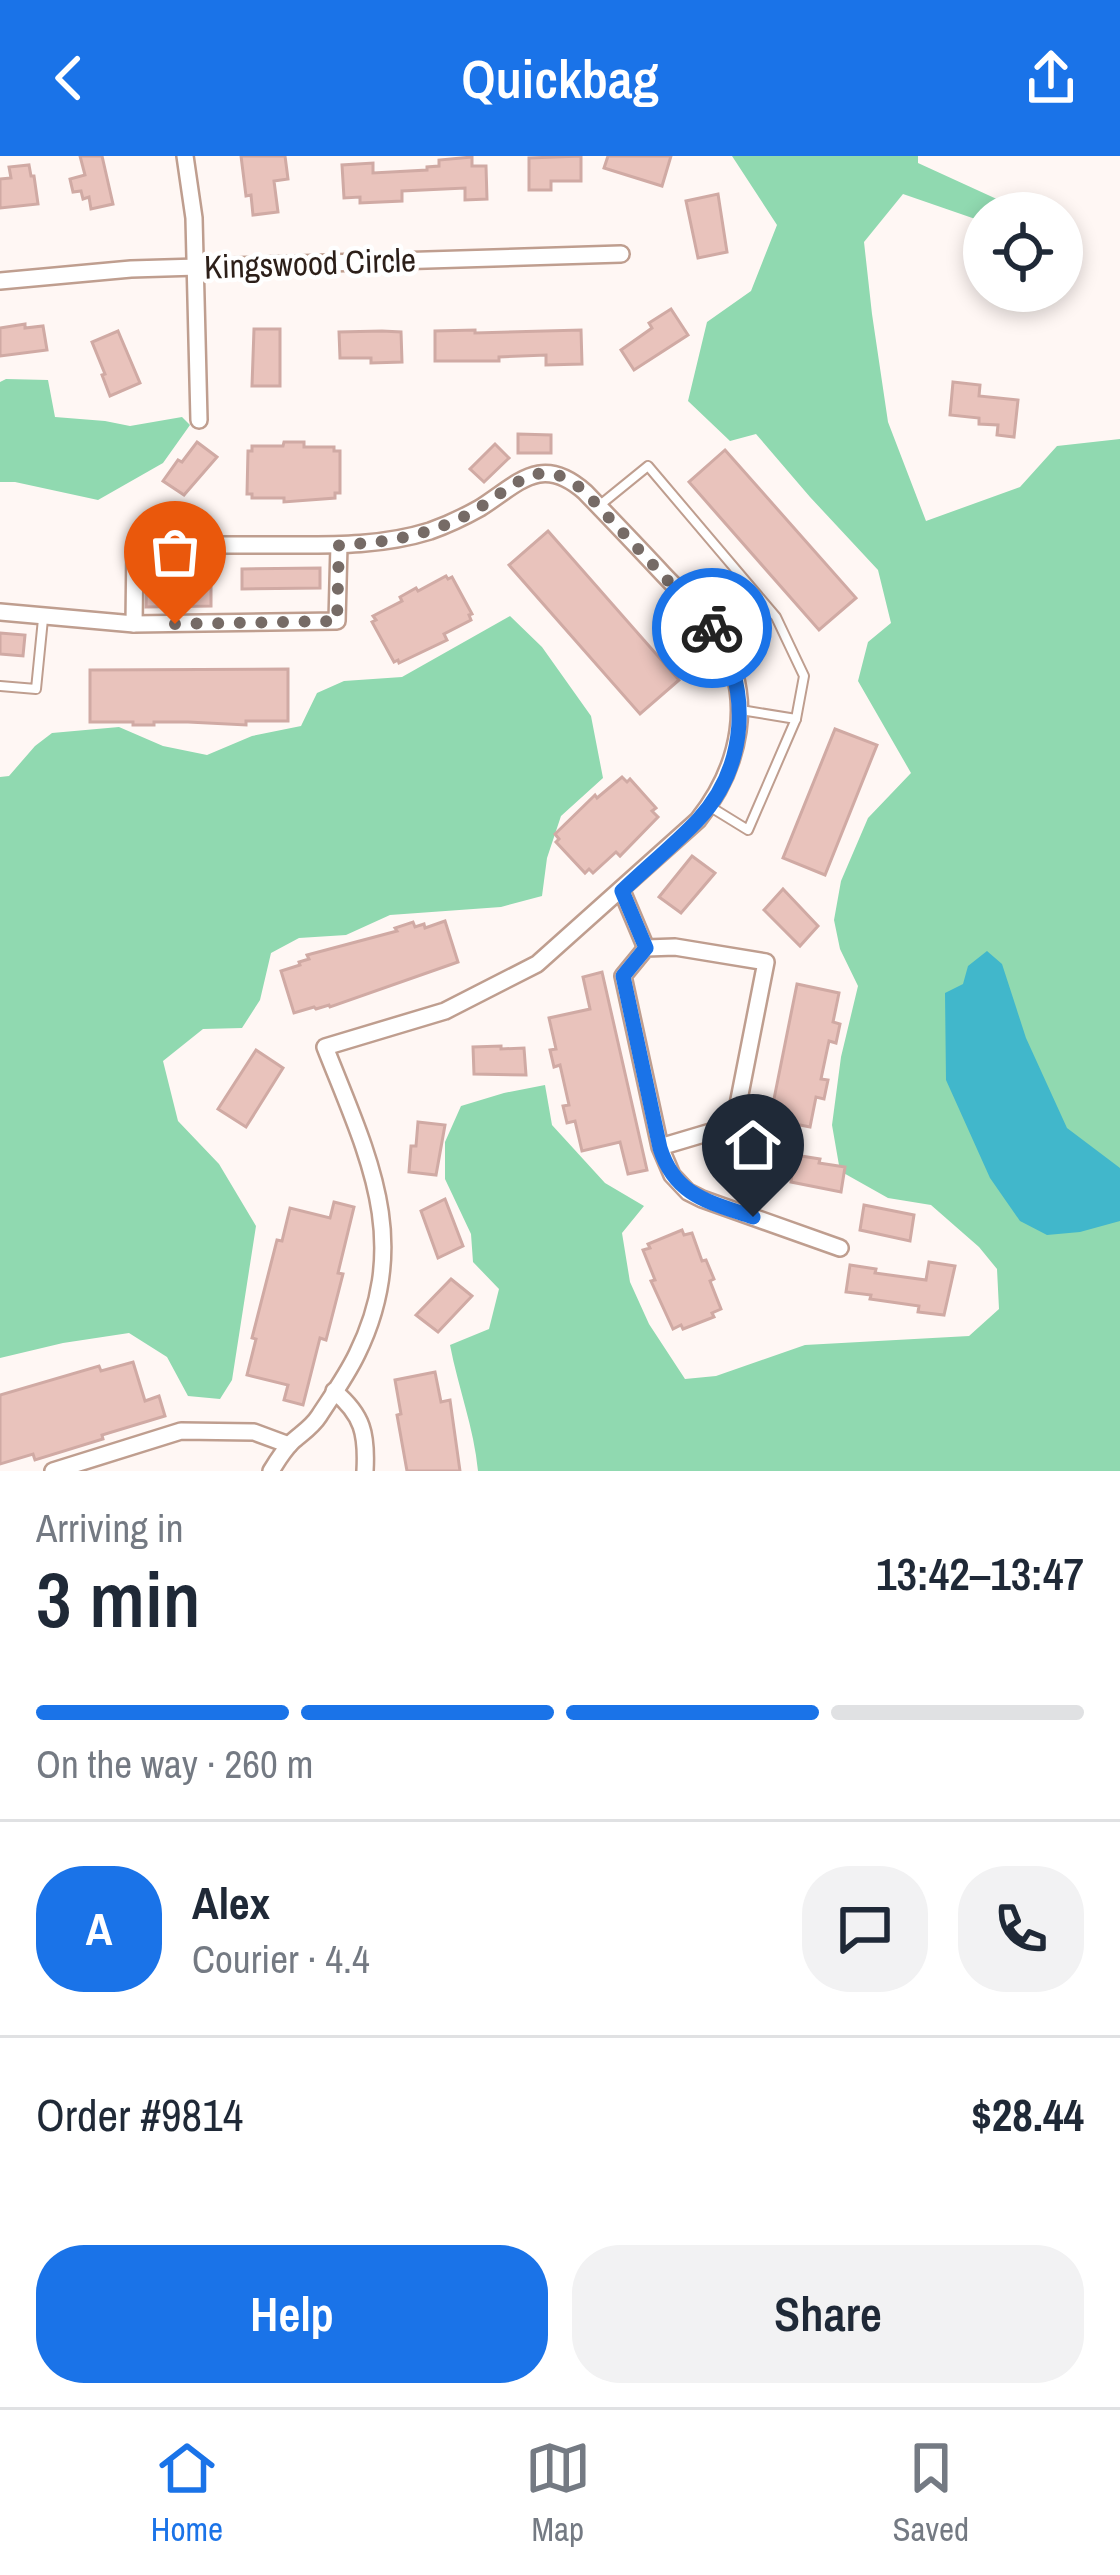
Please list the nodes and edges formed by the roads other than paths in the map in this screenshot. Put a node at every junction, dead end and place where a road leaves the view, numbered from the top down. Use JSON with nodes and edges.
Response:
{"nodes":[{"id":1,"x":185,"y":156,"type":"edge"},
{"id":2,"x":621,"y":254,"type":"dead end"},
{"id":3,"x":196,"y":266,"type":"junction"},
{"id":4,"x":0,"y":281,"type":"edge"},
{"id":5,"x":199,"y":419,"type":"dead end"},
{"id":6,"x":599,"y":506,"type":"junction"},
{"id":7,"x":339,"y":545,"type":"junction"},
{"id":8,"x":0,"y":612,"type":"edge"},
{"id":9,"x":43,"y":616,"type":"junction"},
{"id":10,"x":134,"y":624,"type":"junction"},
{"id":11,"x":0,"y":686,"type":"edge"},
{"id":12,"x":740,"y":710,"type":"junction"},
{"id":13,"x":796,"y":719,"type":"junction"},
{"id":14,"x":709,"y":806,"type":"junction"},
{"id":15,"x":622,"y":891,"type":"junction"},
{"id":16,"x":646,"y":948,"type":"junction"},
{"id":17,"x":660,"y":1148,"type":"junction"},
{"id":18,"x":840,"y":1248,"type":"dead end"},
{"id":19,"x":334,"y":1391,"type":"junction"},
{"id":20,"x":289,"y":1445,"type":"junction"},
{"id":21,"x":53,"y":1471,"type":"edge"},
{"id":22,"x":271,"y":1471,"type":"edge"},
{"id":23,"x":365,"y":1471,"type":"edge"}],
"edges":[{"from":1,"to":3,"type":"street"},
{"from":2,"to":3,"type":"street","name":"Kingswood Circle"},
{"from":3,"to":4,"type":"street","name":"Kingswood Circle"},
{"from":3,"to":5,"type":"street"},
{"from":6,"to":7,"type":"street"},
{"from":6,"to":12,"type":"street"},
{"from":6,"to":13,"type":"lane"},
{"from":7,"to":10,"type":"street"},
{"from":7,"to":10,"type":"street"},
{"from":8,"to":9,"type":"street"},
{"from":9,"to":10,"type":"street"},
{"from":9,"to":11,"type":"lane"},
{"from":12,"to":13,"type":"lane"},
{"from":12,"to":14,"type":"street"},
{"from":13,"to":14,"type":"lane"},
{"from":14,"to":15,"type":"street"},
{"from":15,"to":16,"type":"street"},
{"from":15,"to":19,"type":"street"},
{"from":16,"to":17,"type":"street"},
{"from":16,"to":17,"type":"street"},
{"from":17,"to":18,"type":"street"},
{"from":19,"to":20,"type":"street"},
{"from":19,"to":23,"type":"street"},
{"from":20,"to":21,"type":"street"},
{"from":20,"to":22,"type":"street"}]}
